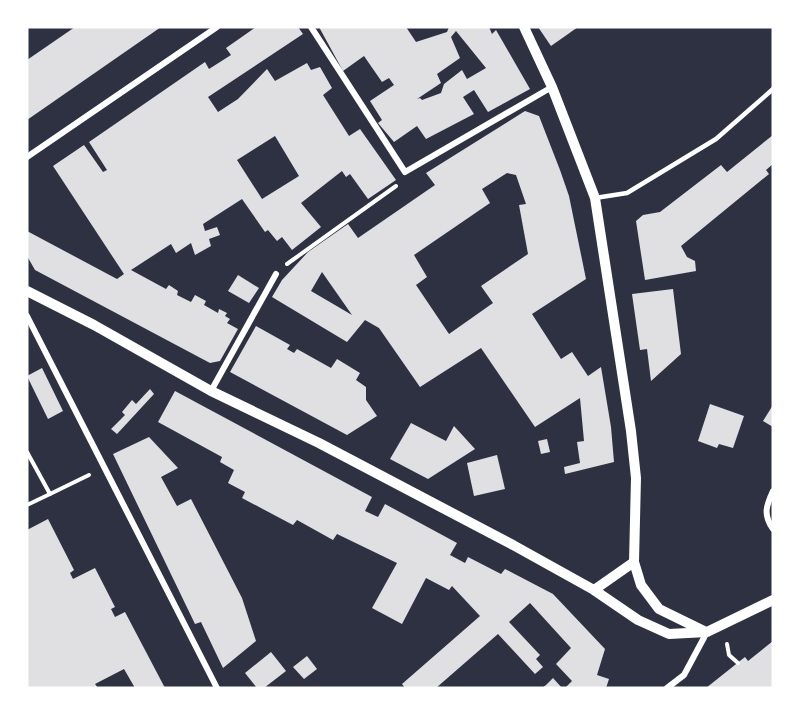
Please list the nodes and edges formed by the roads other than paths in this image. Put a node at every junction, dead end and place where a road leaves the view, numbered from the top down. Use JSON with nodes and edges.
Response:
{"nodes":[{"id":1,"x":217,"y":27,"type":"edge"},
{"id":2,"x":311,"y":27,"type":"edge"},
{"id":3,"x":524,"y":27,"type":"edge"},
{"id":4,"x":552,"y":87,"type":"junction"},
{"id":5,"x":773,"y":89,"type":"edge"},
{"id":6,"x":27,"y":157,"type":"edge"},
{"id":7,"x":596,"y":198,"type":"junction"},
{"id":8,"x":276,"y":274,"type":"road end"},
{"id":9,"x":27,"y":291,"type":"edge"},
{"id":10,"x":27,"y":316,"type":"edge"},
{"id":11,"x":211,"y":391,"type":"junction"},
{"id":12,"x":773,"y":491,"type":"edge"},
{"id":13,"x":773,"y":529,"type":"edge"},
{"id":14,"x":634,"y":562,"type":"junction"},
{"id":15,"x":594,"y":590,"type":"junction"},
{"id":16,"x":773,"y":600,"type":"edge"},
{"id":17,"x":707,"y":633,"type":"junction"},
{"id":18,"x":217,"y":688,"type":"edge"},
{"id":19,"x":667,"y":688,"type":"edge"}],
"edges":[{"from":1,"to":6,"type":"street"},
{"from":2,"to":4,"type":"street"},
{"from":3,"to":4,"type":"street"},
{"from":4,"to":7,"type":"street"},
{"from":5,"to":7,"type":"lane"},
{"from":7,"to":14,"type":"street"},
{"from":8,"to":11,"type":"street"},
{"from":9,"to":11,"type":"street"},
{"from":10,"to":18,"type":"street"},
{"from":11,"to":15,"type":"street"},
{"from":12,"to":13,"type":"street"},
{"from":14,"to":15,"type":"street"},
{"from":14,"to":17,"type":"street"},
{"from":15,"to":17,"type":"street"},
{"from":16,"to":17,"type":"street"},
{"from":17,"to":19,"type":"street"}]}
